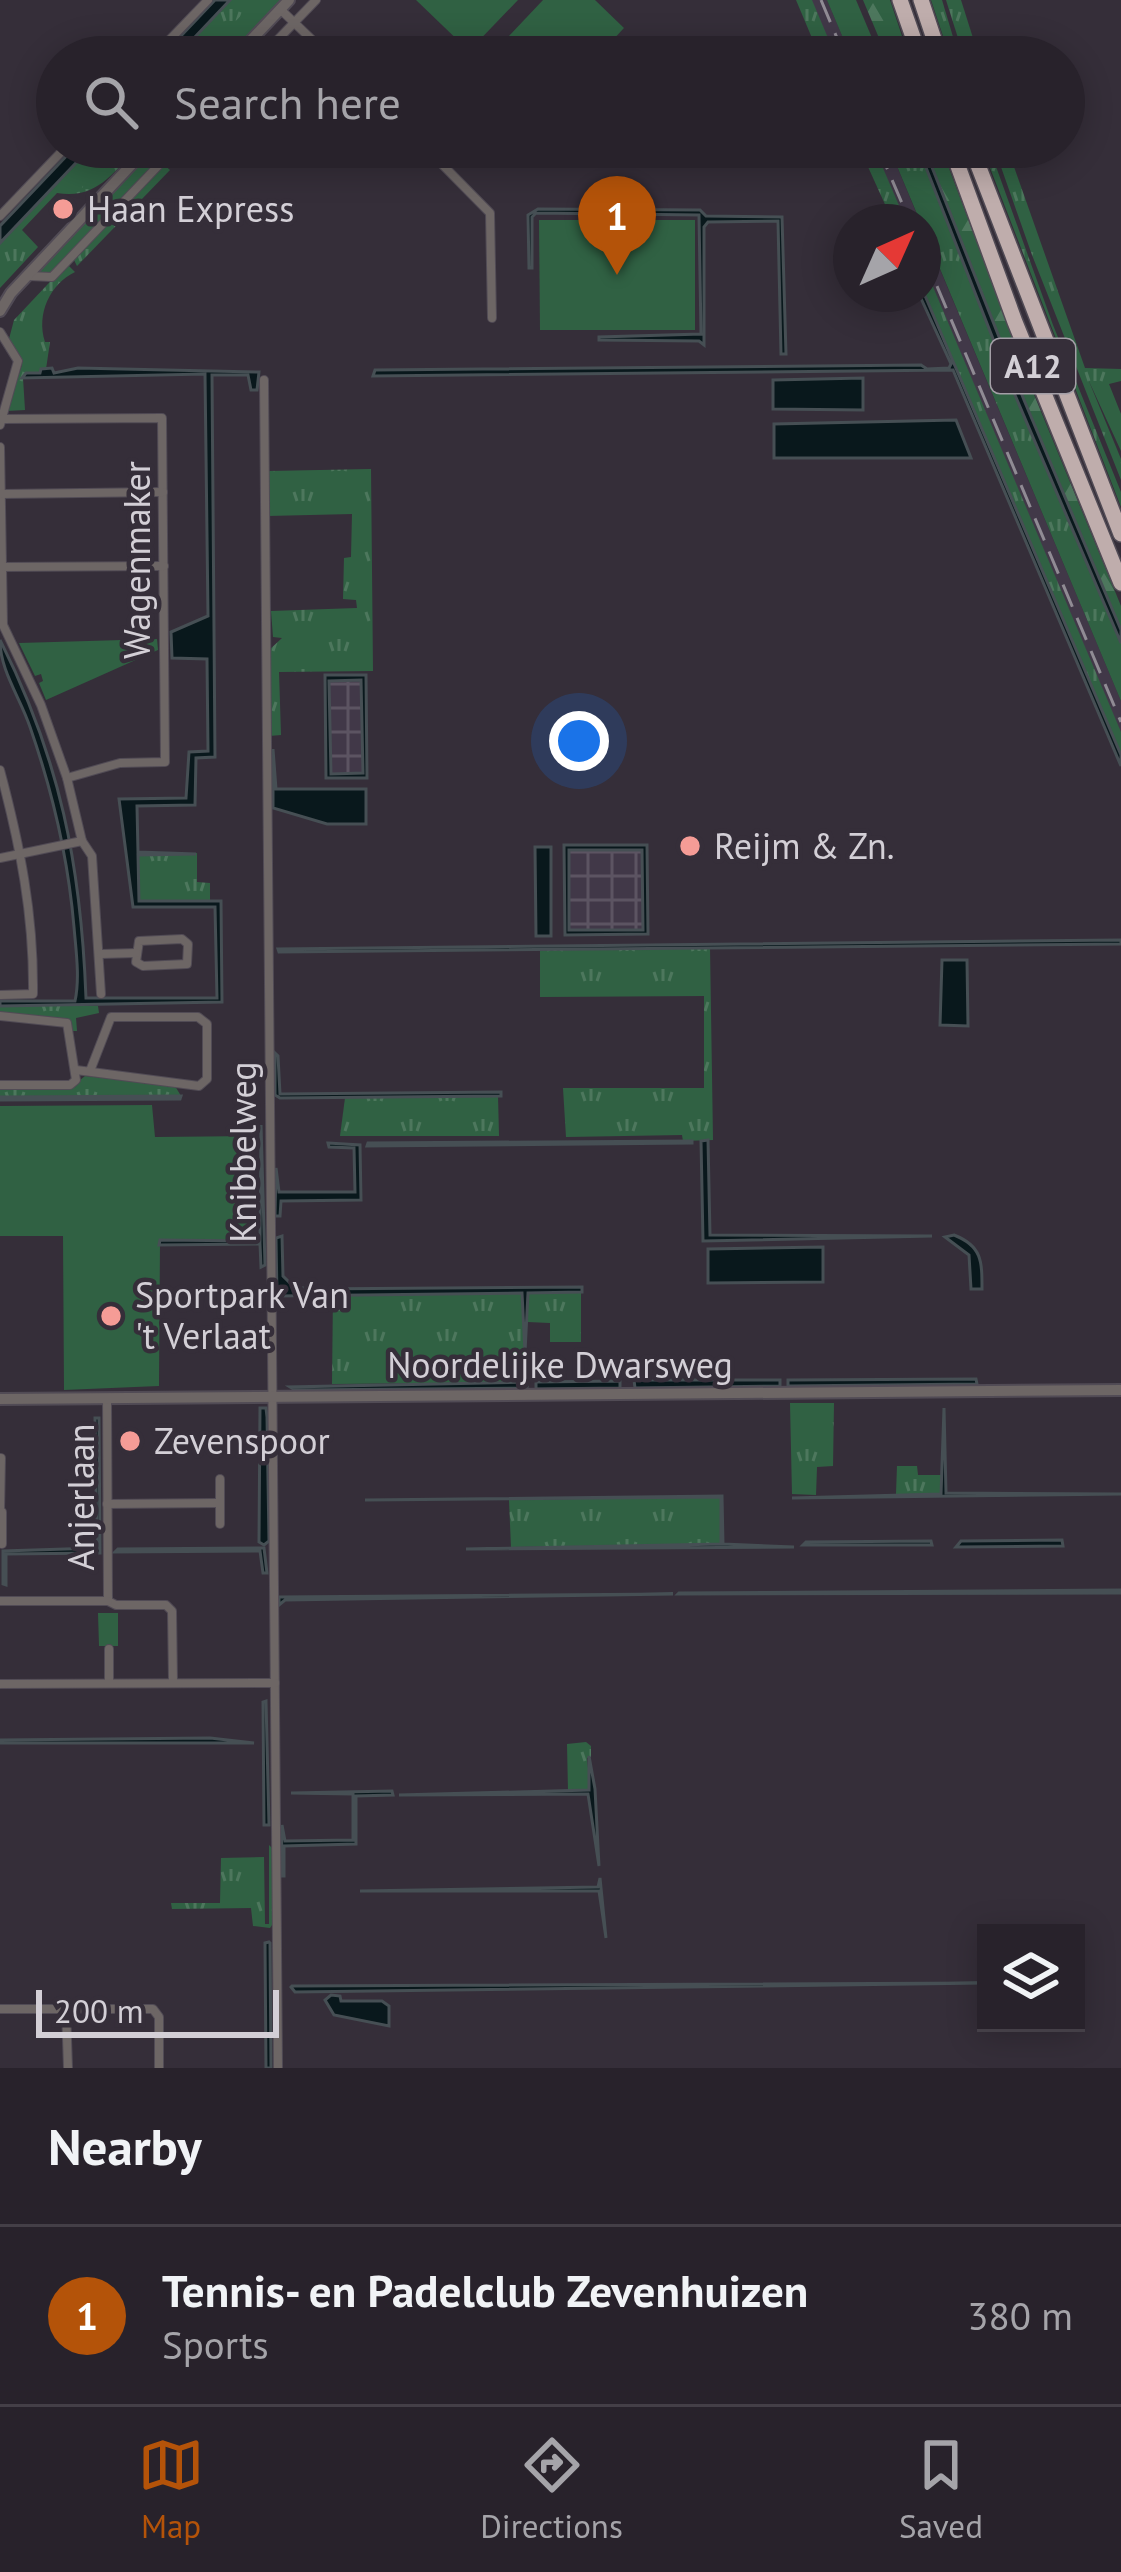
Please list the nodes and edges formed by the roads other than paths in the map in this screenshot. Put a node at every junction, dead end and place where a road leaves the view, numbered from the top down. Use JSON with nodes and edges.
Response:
{"nodes":[{"id":1,"x":208,"y":0,"type":"edge"},
{"id":2,"x":316,"y":0,"type":"edge"},
{"id":3,"x":900,"y":0,"type":"edge"},
{"id":4,"x":921,"y":0,"type":"edge"},
{"id":5,"x":285,"y":4,"type":"edge"},
{"id":6,"x":294,"y":22,"type":"junction"},
{"id":7,"x":173,"y":36,"type":"edge"},
{"id":8,"x":255,"y":36,"type":"edge"},
{"id":9,"x":281,"y":36,"type":"edge"},
{"id":10,"x":308,"y":36,"type":"edge"},
{"id":11,"x":913,"y":36,"type":"edge"},
{"id":12,"x":933,"y":36,"type":"edge"},
{"id":13,"x":46,"y":168,"type":"edge"},
{"id":14,"x":128,"y":168,"type":"edge"},
{"id":15,"x":156,"y":168,"type":"edge"},
{"id":16,"x":446,"y":168,"type":"edge"},
{"id":17,"x":959,"y":168,"type":"edge"},
{"id":18,"x":979,"y":168,"type":"edge"},
{"id":19,"x":0,"y":216,"type":"edge"},
{"id":20,"x":26,"y":276,"type":"junction"},
{"id":21,"x":5,"y":296,"type":"edge"},
{"id":22,"x":0,"y":311,"type":"edge"},
{"id":23,"x":492,"y":318,"type":"dead end"},
{"id":24,"x":0,"y":332,"type":"edge"},
{"id":25,"x":0,"y":343,"type":"edge"},
{"id":26,"x":13,"y":352,"type":"junction"},
{"id":27,"x":264,"y":380,"type":"dead end"},
{"id":28,"x":1,"y":422,"type":"edge"},
{"id":29,"x":0,"y":447,"type":"edge"},
{"id":30,"x":163,"y":492,"type":"junction"},
{"id":31,"x":1,"y":494,"type":"edge"},
{"id":32,"x":1121,"y":534,"type":"edge"},
{"id":33,"x":164,"y":566,"type":"junction"},
{"id":34,"x":0,"y":567,"type":"edge"},
{"id":35,"x":1121,"y":583,"type":"edge"},
{"id":36,"x":0,"y":770,"type":"edge"},
{"id":37,"x":68,"y":778,"type":"junction"},
{"id":38,"x":82,"y":842,"type":"junction"},
{"id":39,"x":22,"y":854,"type":"junction"},
{"id":40,"x":0,"y":858,"type":"edge"},
{"id":41,"x":136,"y":953,"type":"junction"},
{"id":42,"x":101,"y":954,"type":"junction"},
{"id":43,"x":0,"y":994,"type":"edge"},
{"id":44,"x":101,"y":994,"type":"dead end"},
{"id":45,"x":0,"y":1016,"type":"edge"},
{"id":46,"x":76,"y":1070,"type":"junction"},
{"id":47,"x":90,"y":1071,"type":"junction"},
{"id":48,"x":0,"y":1085,"type":"edge"},
{"id":49,"x":1121,"y":1390,"type":"edge"},
{"id":50,"x":272,"y":1396,"type":"junction"},
{"id":51,"x":106,"y":1398,"type":"junction"},
{"id":52,"x":0,"y":1399,"type":"edge"},
{"id":53,"x":1,"y":1458,"type":"edge"},
{"id":54,"x":220,"y":1479,"type":"dead end"},
{"id":55,"x":219,"y":1503,"type":"junction"},
{"id":56,"x":107,"y":1504,"type":"junction"},
{"id":57,"x":1,"y":1512,"type":"edge"},
{"id":58,"x":220,"y":1524,"type":"dead end"},
{"id":59,"x":2,"y":1544,"type":"edge"},
{"id":60,"x":0,"y":1601,"type":"edge"},
{"id":61,"x":107,"y":1601,"type":"junction"},
{"id":62,"x":109,"y":1648,"type":"dead end"},
{"id":63,"x":110,"y":1682,"type":"junction"},
{"id":64,"x":172,"y":1682,"type":"junction"},
{"id":65,"x":275,"y":1682,"type":"junction"},
{"id":66,"x":0,"y":1684,"type":"edge"},
{"id":67,"x":0,"y":2009,"type":"edge"},
{"id":68,"x":66,"y":2009,"type":"junction"},
{"id":69,"x":68,"y":2068,"type":"edge"},
{"id":70,"x":159,"y":2068,"type":"edge"},
{"id":71,"x":278,"y":2068,"type":"edge"}],
"edges":[{"from":1,"to":7,"type":"street"},
{"from":2,"to":6,"type":"street"},
{"from":3,"to":11,"type":"highway"},
{"from":4,"to":12,"type":"highway"},
{"from":5,"to":6,"type":"street"},
{"from":5,"to":8,"type":"street"},
{"from":6,"to":9,"type":"street"},
{"from":6,"to":10,"type":"street"},
{"from":13,"to":19,"type":"street"},
{"from":14,"to":20,"type":"street"},
{"from":15,"to":20,"type":"street"},
{"from":16,"to":23,"type":"street"},
{"from":17,"to":35,"type":"highway","number":"A12"},
{"from":18,"to":32,"type":"highway","number":"A12"},
{"from":20,"to":21,"type":"street"},
{"from":21,"to":22,"type":"street"},
{"from":24,"to":26,"type":"street"},
{"from":25,"to":26,"type":"street"},
{"from":26,"to":28,"type":"street"},
{"from":27,"to":50,"type":"street","name":"Knibbelweg"},
{"from":28,"to":30,"type":"street","name":"Wagenmaker"},
{"from":29,"to":31,"type":"street"},
{"from":30,"to":31,"type":"street"},
{"from":30,"to":33,"type":"street","name":"Wagenmaker"},
{"from":31,"to":34,"type":"street"},
{"from":33,"to":34,"type":"street"},
{"from":33,"to":37,"type":"street","name":"Wagenmaker"},
{"from":34,"to":37,"type":"street"},
{"from":36,"to":39,"type":"street"},
{"from":37,"to":38,"type":"street"},
{"from":38,"to":39,"type":"street"},
{"from":38,"to":42,"type":"street"},
{"from":39,"to":40,"type":"street"},
{"from":39,"to":43,"type":"street"},
{"from":41,"to":41,"type":"street"},
{"from":41,"to":42,"type":"street"},
{"from":42,"to":44,"type":"street"},
{"from":45,"to":46,"type":"street"},
{"from":46,"to":47,"type":"street"},
{"from":46,"to":48,"type":"street"},
{"from":47,"to":47,"type":"street"},
{"from":49,"to":50,"type":"street","name":"Noordelijke Dwarsweg"},
{"from":50,"to":51,"type":"street","name":"Noordelijke Dwarsweg"},
{"from":50,"to":65,"type":"street","name":"Knibbelweg"},
{"from":51,"to":52,"type":"street","name":"Noordelijke Dwarsweg"},
{"from":51,"to":56,"type":"street","name":"Anjerlaan"},
{"from":53,"to":57,"type":"street"},
{"from":54,"to":55,"type":"street"},
{"from":55,"to":56,"type":"street"},
{"from":55,"to":58,"type":"street"},
{"from":56,"to":61,"type":"street","name":"Anjerlaan"},
{"from":57,"to":59,"type":"street"},
{"from":60,"to":61,"type":"street"},
{"from":61,"to":64,"type":"street","name":"Anjerlaan"},
{"from":62,"to":63,"type":"street"},
{"from":63,"to":64,"type":"street"},
{"from":63,"to":66,"type":"street"},
{"from":64,"to":65,"type":"street"},
{"from":65,"to":71,"type":"street","name":"Knibbelweg"},
{"from":67,"to":68,"type":"street"},
{"from":68,"to":69,"type":"street"},
{"from":68,"to":70,"type":"street"}]}
